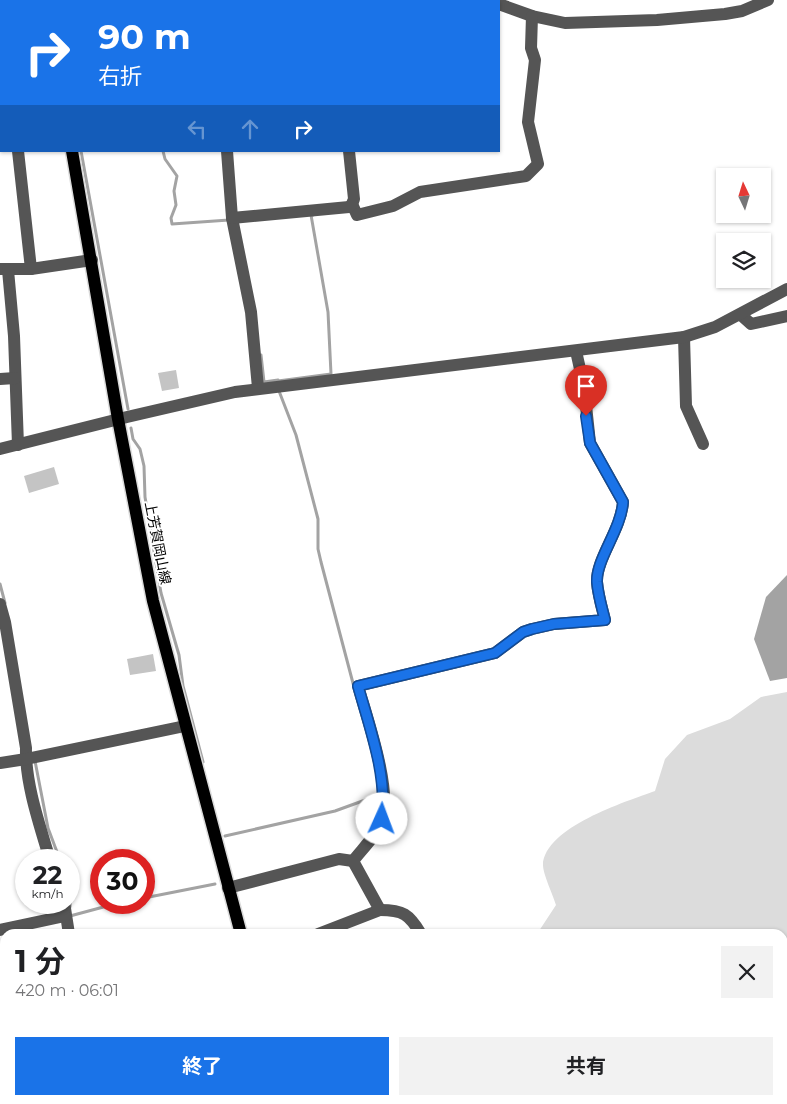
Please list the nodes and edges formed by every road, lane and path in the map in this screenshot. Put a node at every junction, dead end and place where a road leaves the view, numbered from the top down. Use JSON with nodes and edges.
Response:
{"nodes":[{"id":1,"x":768,"y":0,"type":"edge"},
{"id":2,"x":500,"y":4,"type":"edge"},
{"id":3,"x":532,"y":16,"type":"junction"},
{"id":4,"x":18,"y":152,"type":"edge"},
{"id":5,"x":72,"y":152,"type":"edge"},
{"id":6,"x":227,"y":152,"type":"edge"},
{"id":7,"x":349,"y":152,"type":"edge"},
{"id":8,"x":354,"y":208,"type":"junction"},
{"id":9,"x":232,"y":218,"type":"junction"},
{"id":10,"x":92,"y":260,"type":"junction"},
{"id":11,"x":4,"y":269,"type":"edge"},
{"id":12,"x":31,"y":269,"type":"junction"},
{"id":13,"x":787,"y":290,"type":"edge"},
{"id":14,"x":741,"y":315,"type":"junction"},
{"id":15,"x":787,"y":316,"type":"edge"},
{"id":16,"x":684,"y":337,"type":"junction"},
{"id":17,"x":576,"y":351,"type":"junction"},
{"id":18,"x":15,"y":378,"type":"junction"},
{"id":19,"x":0,"y":379,"type":"edge"},
{"id":20,"x":258,"y":388,"type":"junction"},
{"id":21,"x":118,"y":419,"type":"junction"},
{"id":22,"x":703,"y":444,"type":"dead end"},
{"id":23,"x":18,"y":445,"type":"junction"},
{"id":24,"x":0,"y":449,"type":"edge"},
{"id":25,"x":0,"y":604,"type":"edge"},
{"id":26,"x":185,"y":726,"type":"junction"},
{"id":27,"x":26,"y":760,"type":"junction"},
{"id":28,"x":0,"y":763,"type":"edge"},
{"id":29,"x":47,"y":849,"type":"edge"},
{"id":30,"x":353,"y":861,"type":"junction"},
{"id":31,"x":228,"y":888,"type":"junction"},
{"id":32,"x":380,"y":910,"type":"junction"},
{"id":33,"x":65,"y":916,"type":"joint"},
{"id":34,"x":5,"y":929,"type":"edge"},
{"id":35,"x":68,"y":929,"type":"edge"},
{"id":36,"x":239,"y":929,"type":"edge"},
{"id":37,"x":331,"y":929,"type":"edge"},
{"id":38,"x":417,"y":929,"type":"edge"}],
"edges":[{"from":1,"to":3,"type":"street"},
{"from":2,"to":3,"type":"street"},
{"from":3,"to":8,"type":"street"},
{"from":4,"to":12,"type":"street"},
{"from":5,"to":10,"type":"main road","name":"上芳賀岡山線"},
{"from":6,"to":9,"type":"street"},
{"from":7,"to":8,"type":"street"},
{"from":8,"to":9,"type":"street"},
{"from":9,"to":20,"type":"street"},
{"from":10,"to":12,"type":"street"},
{"from":10,"to":21,"type":"main road","name":"上芳賀岡山線"},
{"from":11,"to":12,"type":"street"},
{"from":11,"to":18,"type":"street"},
{"from":13,"to":14,"type":"street"},
{"from":14,"to":15,"type":"street"},
{"from":14,"to":16,"type":"street"},
{"from":16,"to":17,"type":"street"},
{"from":16,"to":22,"type":"street"},
{"from":17,"to":20,"type":"street"},
{"from":17,"to":30,"type":"street"},
{"from":18,"to":19,"type":"street"},
{"from":18,"to":23,"type":"street"},
{"from":20,"to":21,"type":"street"},
{"from":21,"to":23,"type":"street"},
{"from":21,"to":26,"type":"main road","name":"上芳賀岡山線"},
{"from":23,"to":24,"type":"street"},
{"from":25,"to":27,"type":"street"},
{"from":26,"to":27,"type":"street"},
{"from":26,"to":31,"type":"main road","name":"上芳賀岡山線"},
{"from":27,"to":28,"type":"street"},
{"from":27,"to":29,"type":"street"},
{"from":30,"to":31,"type":"street"},
{"from":30,"to":32,"type":"street"},
{"from":31,"to":36,"type":"main road","name":"上芳賀岡山線"},
{"from":32,"to":37,"type":"street"},
{"from":32,"to":38,"type":"street"},
{"from":33,"to":34,"type":"street"},
{"from":33,"to":35,"type":"street"}]}
